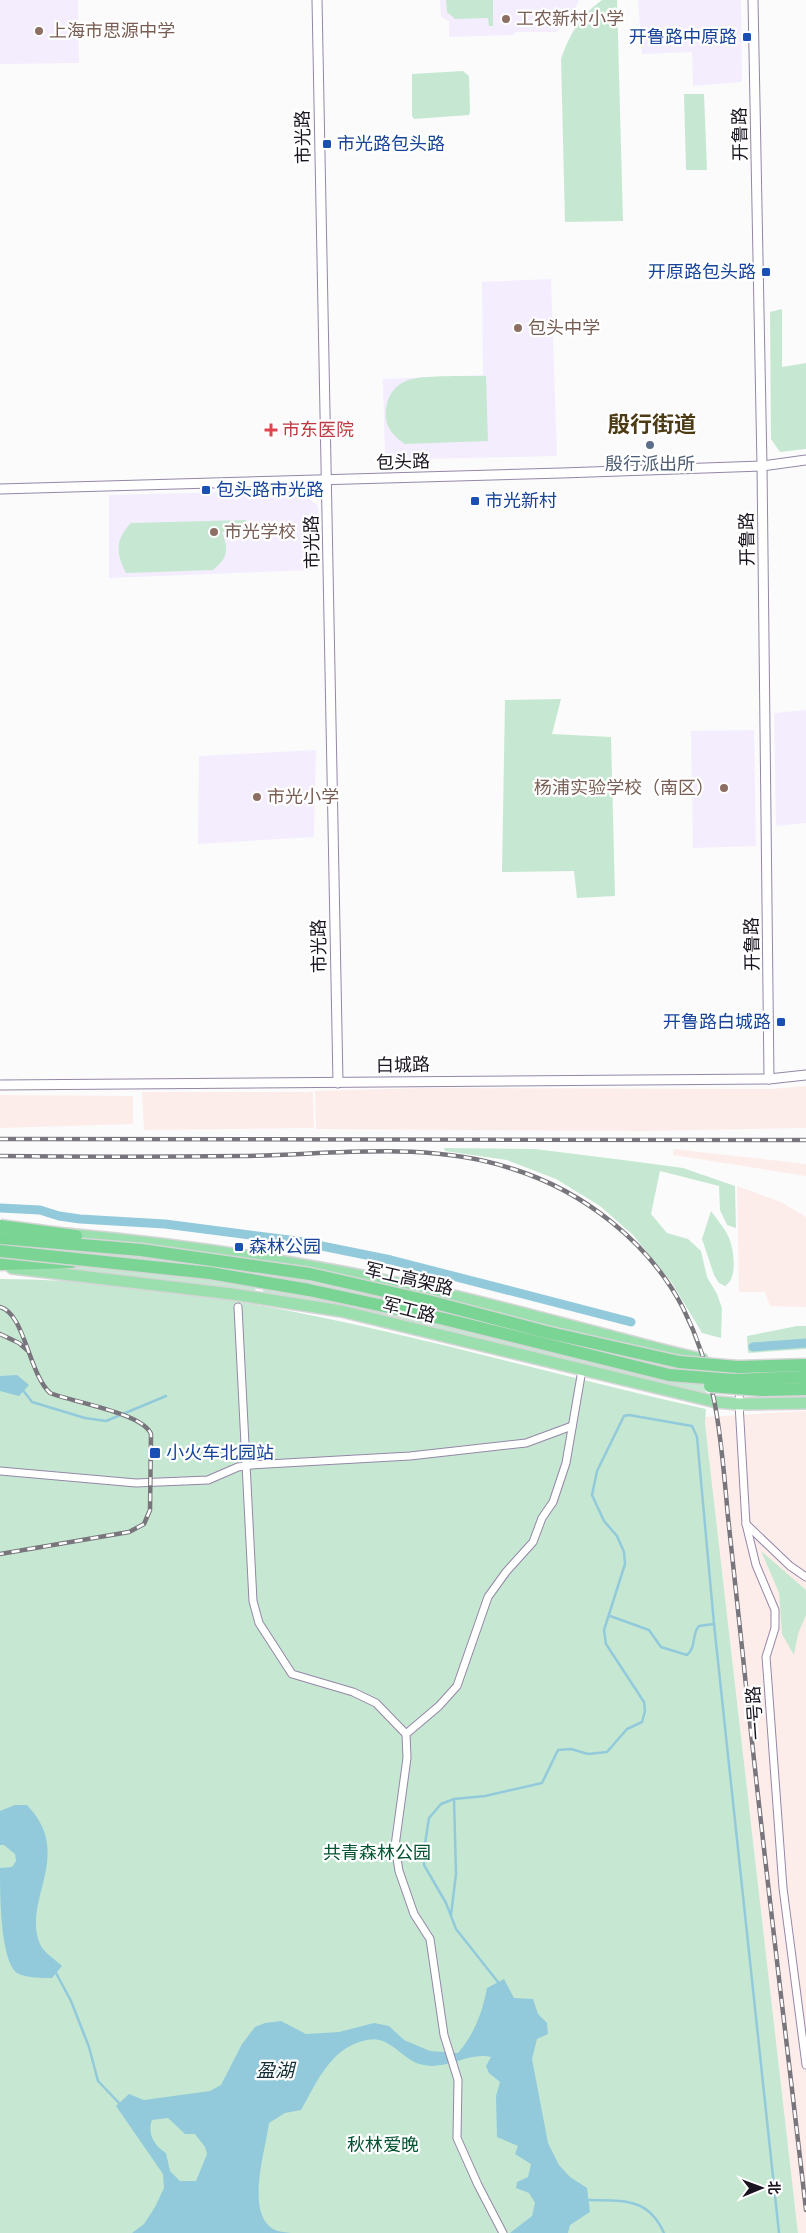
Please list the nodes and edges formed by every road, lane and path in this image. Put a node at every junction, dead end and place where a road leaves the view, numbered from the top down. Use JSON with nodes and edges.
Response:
{"nodes":[{"id":1,"x":317,"y":0,"type":"edge"},
{"id":2,"x":753,"y":0,"type":"edge"},
{"id":3,"x":806,"y":460,"type":"edge"},
{"id":4,"x":762,"y":466,"type":"junction"},
{"id":5,"x":327,"y":480,"type":"junction"},
{"id":6,"x":0,"y":489,"type":"edge"},
{"id":7,"x":806,"y":1075,"type":"edge"},
{"id":8,"x":770,"y":1078,"type":"junction"},
{"id":9,"x":338,"y":1083,"type":"junction"},
{"id":10,"x":0,"y":1085,"type":"edge"},
{"id":11,"x":0,"y":1226,"type":"edge"},
{"id":12,"x":0,"y":1230,"type":"edge"},
{"id":13,"x":0,"y":1238,"type":"edge"},
{"id":14,"x":142,"y":1250,"type":"junction"},
{"id":15,"x":0,"y":1251,"type":"edge"},
{"id":16,"x":107,"y":1261,"type":"junction"},
{"id":17,"x":0,"y":1265,"type":"edge"},
{"id":18,"x":238,"y":1307,"type":"dead end"},
{"id":19,"x":741,"y":1364,"type":"junction"},
{"id":20,"x":806,"y":1364,"type":"edge"},
{"id":21,"x":582,"y":1370,"type":"junction"},
{"id":22,"x":669,"y":1375,"type":"junction"},
{"id":23,"x":806,"y":1376,"type":"edge"},
{"id":24,"x":806,"y":1389,"type":"edge"},
{"id":25,"x":806,"y":1403,"type":"edge"},
{"id":26,"x":739,"y":1404,"type":"junction"},
{"id":27,"x":572,"y":1426,"type":"junction"},
{"id":28,"x":245,"y":1466,"type":"junction"},
{"id":29,"x":0,"y":1472,"type":"edge"},
{"id":30,"x":746,"y":1524,"type":"junction"},
{"id":31,"x":806,"y":1577,"type":"edge"},
{"id":32,"x":406,"y":1734,"type":"junction"},
{"id":33,"x":806,"y":2065,"type":"edge"},
{"id":34,"x":503,"y":2233,"type":"edge"}],
"edges":[{"from":1,"to":5,"type":"street","name":"市光路"},
{"from":2,"to":4,"type":"street","name":"开鲁路"},
{"from":3,"to":4,"type":"street","name":"包头路"},
{"from":4,"to":5,"type":"street","name":"包头路"},
{"from":4,"to":8,"type":"street","name":"开鲁路"},
{"from":5,"to":6,"type":"street","name":"包头路"},
{"from":5,"to":9,"type":"street","name":"市光路"},
{"from":7,"to":8,"type":"street","name":"白城路"},
{"from":8,"to":9,"type":"street","name":"白城路"},
{"from":9,"to":10,"type":"street","name":"白城路"},
{"from":11,"to":14,"type":"highway","bridge":true},
{"from":12,"to":19,"type":"main road","name":"军工路"},
{"from":13,"to":14,"type":"highway","name":"军工高架路","bridge":true},
{"from":14,"to":20,"type":"highway","name":"军工高架路","bridge":true},
{"from":15,"to":16,"type":"highway","name":"军工高架路","bridge":true},
{"from":16,"to":17,"type":"highway","bridge":true},
{"from":16,"to":22,"type":"highway","name":"军工高架路","bridge":true},
{"from":17,"to":21,"type":"main road","name":"军工路"},
{"from":18,"to":28,"type":"street"},
{"from":19,"to":20,"type":"main road","name":"军工路"},
{"from":19,"to":26,"type":"street","name":"一号路"},
{"from":21,"to":26,"type":"main road","name":"军工路"},
{"from":21,"to":27,"type":"street"},
{"from":22,"to":23,"type":"highway","name":"军工高架路","bridge":true},
{"from":22,"to":24,"type":"highway","bridge":true},
{"from":25,"to":26,"type":"main road","name":"军工路"},
{"from":26,"to":30,"type":"street","name":"一号路"},
{"from":27,"to":28,"type":"street"},
{"from":27,"to":32,"type":"street"},
{"from":28,"to":29,"type":"street"},
{"from":28,"to":32,"type":"street"},
{"from":30,"to":31,"type":"street"},
{"from":30,"to":33,"type":"street","name":"一号路"},
{"from":32,"to":34,"type":"street"}]}
